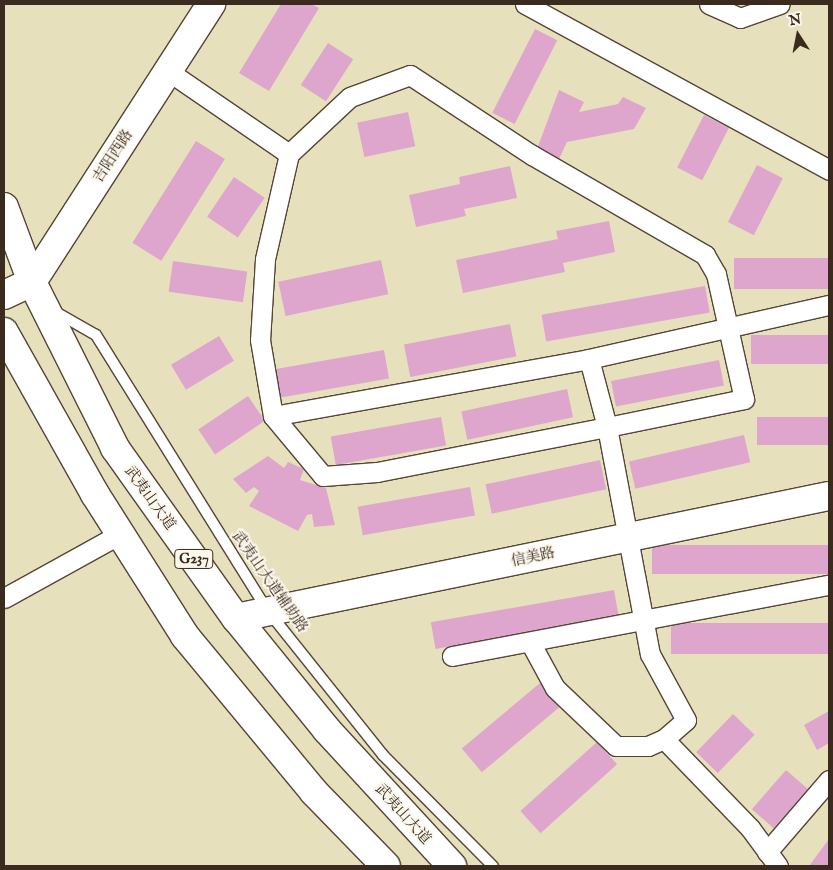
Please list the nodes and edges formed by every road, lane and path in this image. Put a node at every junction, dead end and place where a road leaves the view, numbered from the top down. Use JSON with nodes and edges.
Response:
{"nodes":[{"id":1,"x":211,"y":4,"type":"edge"},
{"id":2,"x":525,"y":4,"type":"edge"},
{"id":3,"x":709,"y":4,"type":"edge"},
{"id":4,"x":780,"y":4,"type":"edge"},
{"id":5,"x":168,"y":71,"type":"junction"},
{"id":6,"x":289,"y":154,"type":"junction"},
{"id":7,"x":829,"y":170,"type":"edge"},
{"id":8,"x":4,"y":207,"type":"edge"},
{"id":9,"x":37,"y":293,"type":"junction"},
{"id":10,"x":4,"y":294,"type":"edge"},
{"id":11,"x":829,"y":305,"type":"edge"},
{"id":12,"x":728,"y":327,"type":"junction"},
{"id":13,"x":4,"y":332,"type":"edge"},
{"id":14,"x":589,"y":359,"type":"junction"},
{"id":15,"x":273,"y":416,"type":"junction"},
{"id":16,"x":607,"y":428,"type":"junction"},
{"id":17,"x":829,"y":496,"type":"edge"},
{"id":18,"x":120,"y":534,"type":"junction"},
{"id":19,"x":628,"y":538,"type":"junction"},
{"id":20,"x":829,"y":585,"type":"edge"},
{"id":21,"x":4,"y":598,"type":"edge"},
{"id":22,"x":268,"y":611,"type":"junction"},
{"id":23,"x":236,"y":618,"type":"junction"},
{"id":24,"x":644,"y":622,"type":"junction"},
{"id":25,"x":530,"y":642,"type":"junction"},
{"id":26,"x":452,"y":656,"type":"dead end"},
{"id":27,"x":664,"y":739,"type":"junction"},
{"id":28,"x":829,"y":780,"type":"edge"},
{"id":29,"x":773,"y":859,"type":"edge"},
{"id":30,"x":386,"y":866,"type":"edge"},
{"id":31,"x":452,"y":866,"type":"edge"},
{"id":32,"x":493,"y":866,"type":"edge"}],
"edges":[{"from":1,"to":5,"type":"main road","name":"吉阳西路"},
{"from":2,"to":7,"type":"street"},
{"from":3,"to":4,"type":"street"},
{"from":5,"to":6,"type":"street"},
{"from":5,"to":9,"type":"main road","name":"吉阳西路"},
{"from":6,"to":12,"type":"street"},
{"from":6,"to":15,"type":"street"},
{"from":8,"to":9,"type":"main road","name":"武夷山大道","number":"G237"},
{"from":9,"to":10,"type":"main road"},
{"from":9,"to":22,"type":"lane","name":"武夷山大道辅助路"},
{"from":9,"to":23,"type":"main road","name":"武夷山大道","number":"G237"},
{"from":11,"to":12,"type":"street"},
{"from":12,"to":14,"type":"street"},
{"from":12,"to":16,"type":"street"},
{"from":13,"to":18,"type":"main road"},
{"from":14,"to":15,"type":"street"},
{"from":14,"to":16,"type":"street"},
{"from":15,"to":16,"type":"street"},
{"from":16,"to":19,"type":"street"},
{"from":17,"to":19,"type":"main road","name":"信美路"},
{"from":18,"to":21,"type":"street"},
{"from":18,"to":30,"type":"main road"},
{"from":19,"to":22,"type":"main road","name":"信美路"},
{"from":19,"to":24,"type":"street"},
{"from":20,"to":24,"type":"street"},
{"from":22,"to":23,"type":"main road","name":"信美路"},
{"from":22,"to":32,"type":"lane","name":"武夷山大道辅助路"},
{"from":23,"to":31,"type":"main road","name":"武夷山大道","number":"G237"},
{"from":24,"to":25,"type":"street"},
{"from":24,"to":27,"type":"street"},
{"from":25,"to":26,"type":"street"},
{"from":25,"to":27,"type":"street"},
{"from":27,"to":29,"type":"street"},
{"from":28,"to":29,"type":"street"}]}
